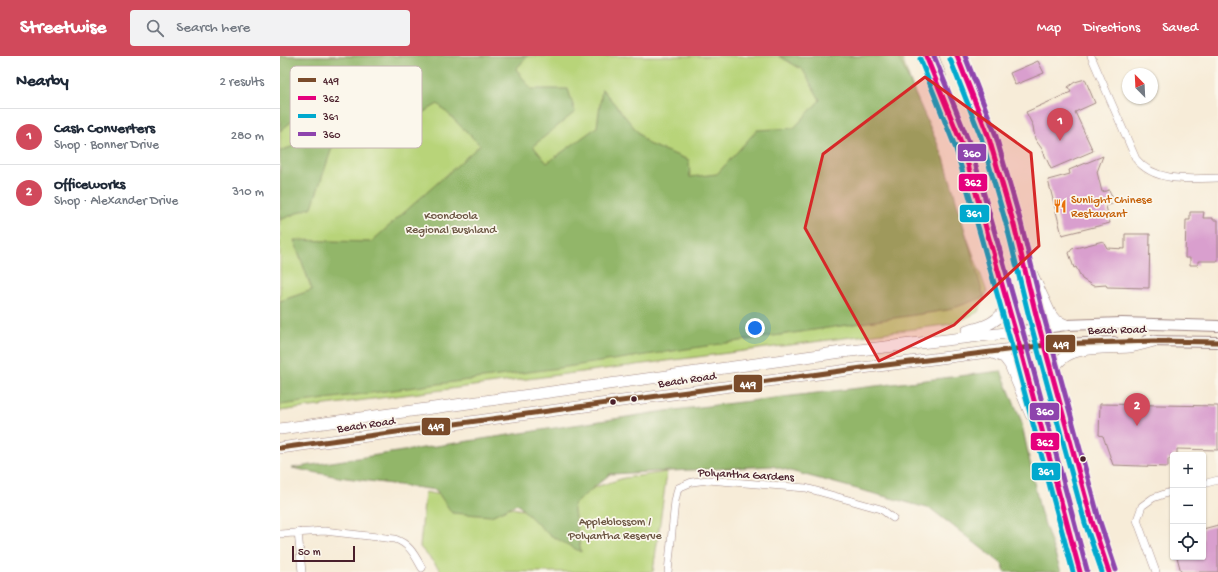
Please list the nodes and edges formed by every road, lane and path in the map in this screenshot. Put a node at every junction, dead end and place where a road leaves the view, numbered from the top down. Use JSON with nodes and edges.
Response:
{"nodes":[{"id":1,"x":926,"y":56,"type":"edge"},
{"id":2,"x":935,"y":56,"type":"edge"},
{"id":3,"x":957,"y":56,"type":"edge"},
{"id":4,"x":1091,"y":56,"type":"edge"},
{"id":5,"x":941,"y":92,"type":"junction"},
{"id":6,"x":1218,"y":178,"type":"edge"},
{"id":7,"x":1014,"y":225,"type":"junction"},
{"id":8,"x":1007,"y":304,"type":"junction"},
{"id":9,"x":1066,"y":326,"type":"junction"},
{"id":10,"x":1215,"y":328,"type":"edge"},
{"id":11,"x":1040,"y":329,"type":"junction"},
{"id":12,"x":1015,"y":332,"type":"junction"},
{"id":13,"x":1154,"y":341,"type":"junction"},
{"id":14,"x":1218,"y":342,"type":"edge"},
{"id":15,"x":906,"y":344,"type":"junction"},
{"id":16,"x":1045,"y":345,"type":"junction"},
{"id":17,"x":1020,"y":348,"type":"junction"},
{"id":18,"x":990,"y":352,"type":"junction"},
{"id":19,"x":1052,"y":374,"type":"junction"},
{"id":20,"x":280,"y":429,"type":"edge"},
{"id":21,"x":280,"y":448,"type":"edge"},
{"id":22,"x":1050,"y":462,"type":"junction"},
{"id":23,"x":1218,"y":480,"type":"edge"},
{"id":24,"x":1206,"y":483,"type":"edge"},
{"id":25,"x":1170,"y":492,"type":"edge"},
{"id":26,"x":893,"y":518,"type":"dead end"},
{"id":27,"x":298,"y":532,"type":"junction"},
{"id":28,"x":280,"y":534,"type":"edge"},
{"id":29,"x":422,"y":568,"type":"dead end"},
{"id":30,"x":302,"y":572,"type":"edge"},
{"id":31,"x":668,"y":572,"type":"edge"},
{"id":32,"x":1080,"y":572,"type":"edge"},
{"id":33,"x":1109,"y":572,"type":"edge"},
{"id":34,"x":1156,"y":572,"type":"edge"}],
"edges":[{"from":1,"to":5,"type":"main road"},
{"from":2,"to":5,"type":"street"},
{"from":3,"to":7,"type":"main road"},
{"from":4,"to":6,"type":"street"},
{"from":5,"to":8,"type":"main road"},
{"from":7,"to":9,"type":"main road"},
{"from":7,"to":11,"type":"main road"},
{"from":8,"to":12,"type":"main road"},
{"from":8,"to":15,"type":"main road"},
{"from":9,"to":10,"type":"main road","name":"Beach Road"},
{"from":9,"to":11,"type":"main road","name":"Beach Road"},
{"from":11,"to":12,"type":"main road","name":"Beach Road"},
{"from":11,"to":16,"type":"main road"},
{"from":12,"to":15,"type":"main road","name":"Beach Road"},
{"from":12,"to":17,"type":"main road"},
{"from":13,"to":14,"type":"main road","name":"Beach Road"},
{"from":13,"to":16,"type":"main road","name":"Beach Road"},
{"from":13,"to":19,"type":"main road"},
{"from":15,"to":20,"type":"main road","name":"Beach Road"},
{"from":16,"to":17,"type":"main road","name":"Beach Road"},
{"from":16,"to":19,"type":"main road"},
{"from":17,"to":18,"type":"main road","name":"Beach Road"},
{"from":17,"to":22,"type":"main road"},
{"from":18,"to":21,"type":"main road","name":"Beach Road"},
{"from":18,"to":22,"type":"main road"},
{"from":19,"to":33,"type":"main road"},
{"from":22,"to":32,"type":"main road"},
{"from":23,"to":24,"type":"street"},
{"from":25,"to":34,"type":"street"},
{"from":26,"to":31,"type":"street","name":"Polyantha Gardens"},
{"from":27,"to":28,"type":"street"},
{"from":27,"to":29,"type":"street"},
{"from":27,"to":30,"type":"street"}]}
